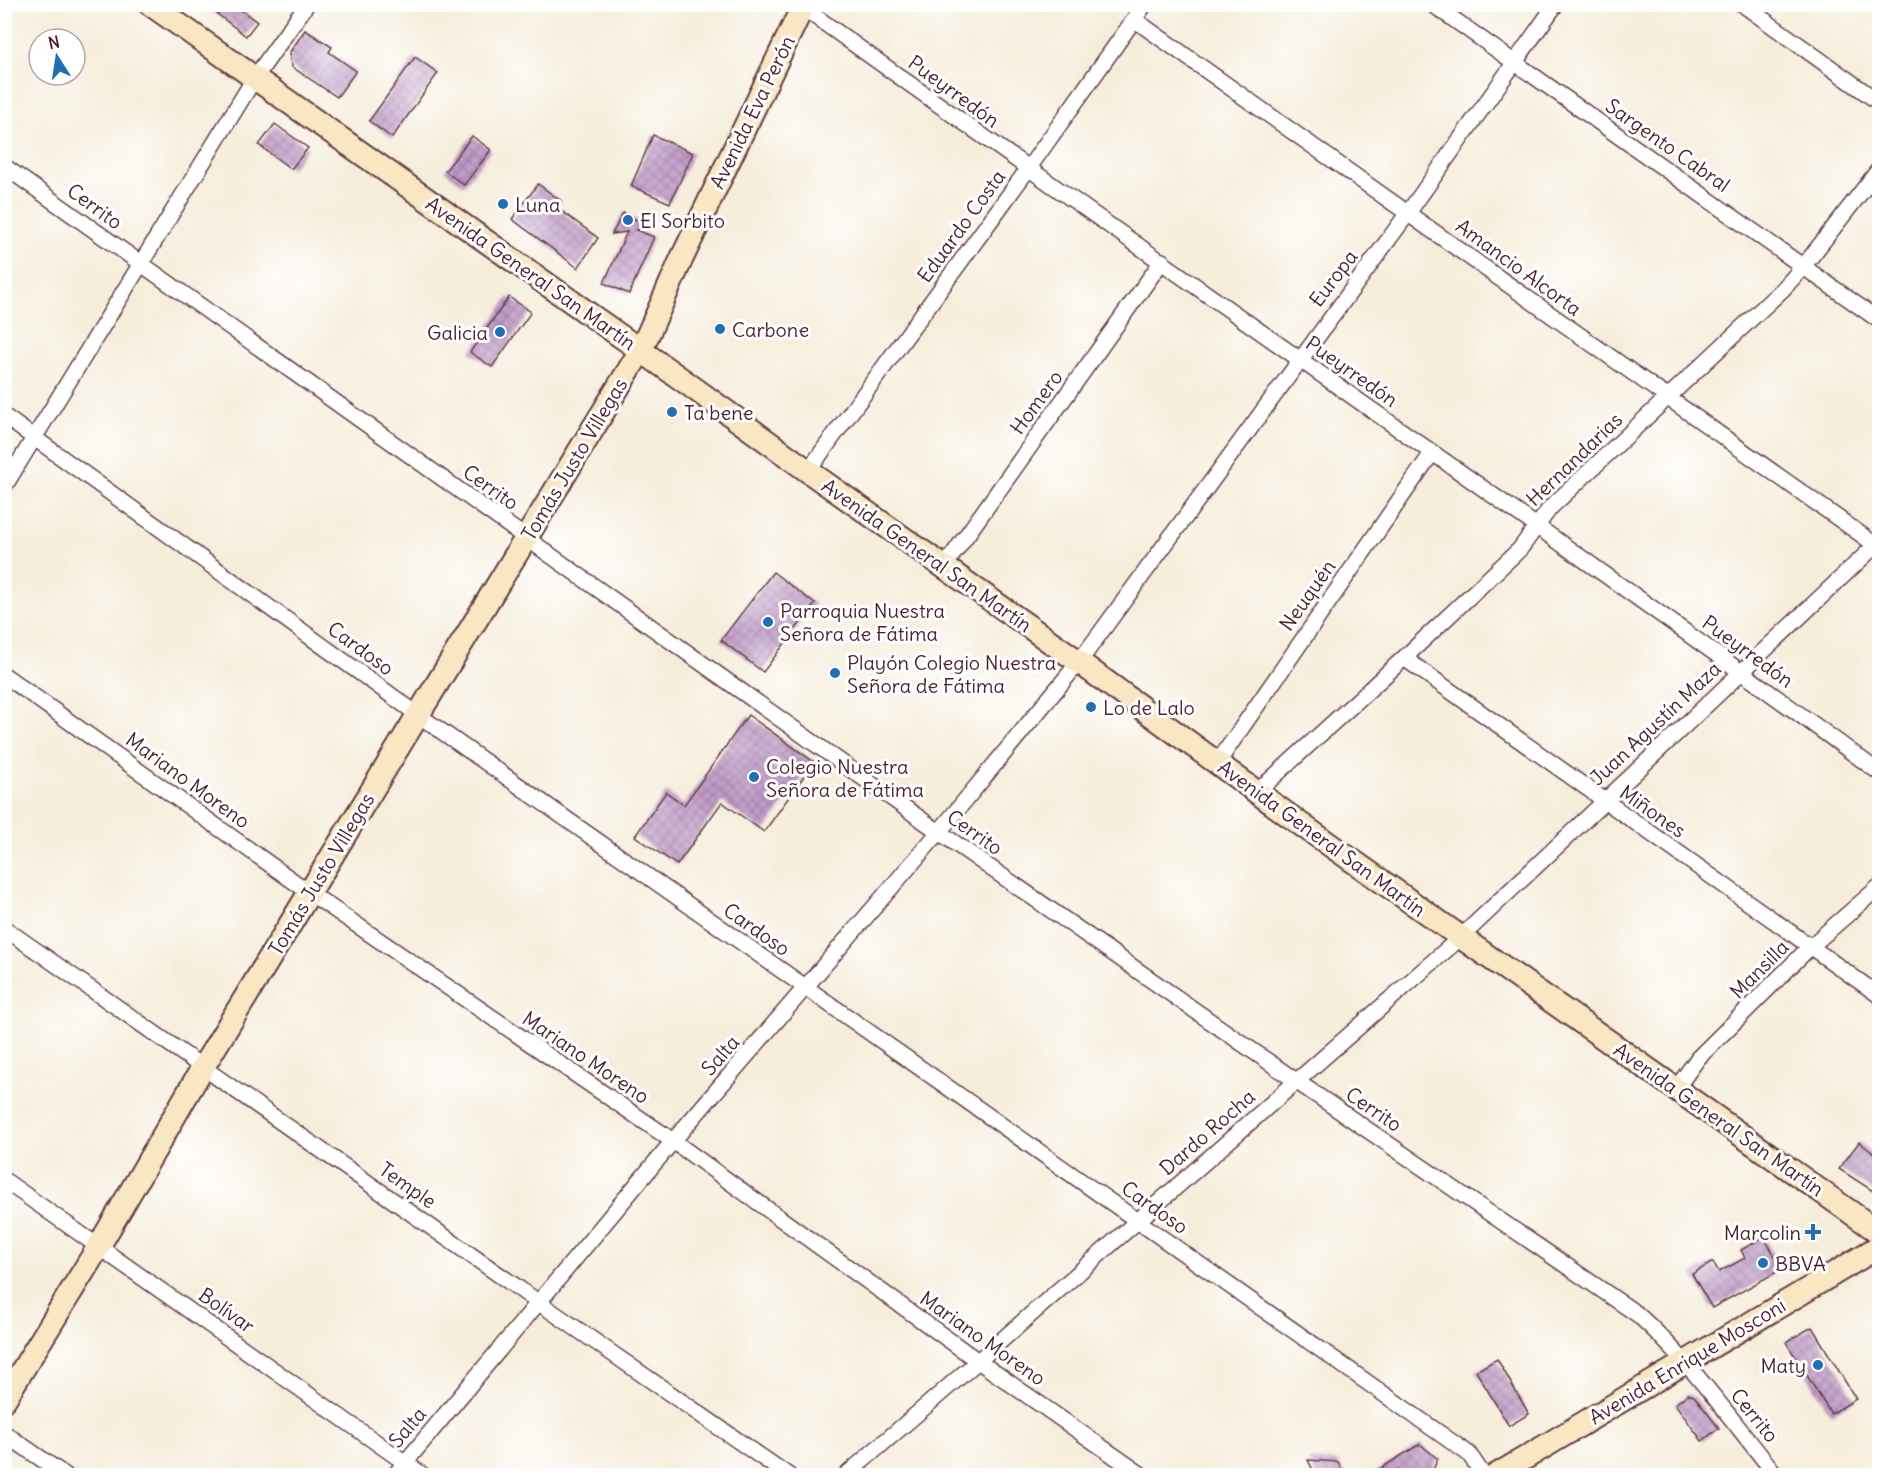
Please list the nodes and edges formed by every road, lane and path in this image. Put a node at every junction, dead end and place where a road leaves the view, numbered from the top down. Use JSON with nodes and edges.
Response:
{"nodes":[{"id":1,"x":150,"y":4,"type":"edge"},
{"id":2,"x":307,"y":4,"type":"edge"},
{"id":3,"x":1145,"y":4,"type":"edge"},
{"id":4,"x":1432,"y":4,"type":"edge"},
{"id":5,"x":1556,"y":4,"type":"edge"},
{"id":6,"x":1742,"y":4,"type":"edge"},
{"id":7,"x":802,"y":6,"type":"edge"},
{"id":8,"x":1135,"y":20,"type":"junction"},
{"id":9,"x":1514,"y":62,"type":"junction"},
{"id":10,"x":254,"y":79,"type":"junction"},
{"id":11,"x":1880,"y":103,"type":"edge"},
{"id":12,"x":4,"y":166,"type":"edge"},
{"id":13,"x":1880,"y":168,"type":"edge"},
{"id":14,"x":1028,"y":169,"type":"junction"},
{"id":15,"x":1407,"y":213,"type":"junction"},
{"id":16,"x":1162,"y":261,"type":"junction"},
{"id":17,"x":140,"y":264,"type":"junction"},
{"id":18,"x":1803,"y":267,"type":"junction"},
{"id":19,"x":1880,"y":321,"type":"edge"},
{"id":20,"x":641,"y":350,"type":"junction"},
{"id":21,"x":1299,"y":359,"type":"junction"},
{"id":22,"x":1667,"y":399,"type":"junction"},
{"id":23,"x":4,"y":416,"type":"edge"},
{"id":24,"x":34,"y":437,"type":"junction"},
{"id":25,"x":1432,"y":453,"type":"junction"},
{"id":26,"x":808,"y":471,"type":"junction"},
{"id":27,"x":4,"y":487,"type":"edge"},
{"id":28,"x":1536,"y":526,"type":"junction"},
{"id":29,"x":526,"y":537,"type":"junction"},
{"id":30,"x":1878,"y":545,"type":"edge"},
{"id":31,"x":944,"y":567,"type":"junction"},
{"id":32,"x":1404,"y":658,"type":"junction"},
{"id":33,"x":1079,"y":662,"type":"junction"},
{"id":34,"x":1741,"y":671,"type":"junction"},
{"id":35,"x":4,"y":675,"type":"edge"},
{"id":36,"x":417,"y":714,"type":"junction"},
{"id":37,"x":1218,"y":762,"type":"junction"},
{"id":38,"x":1880,"y":773,"type":"edge"},
{"id":39,"x":1257,"y":792,"type":"junction"},
{"id":40,"x":1603,"y":801,"type":"junction"},
{"id":41,"x":939,"y":832,"type":"junction"},
{"id":42,"x":1880,"y":886,"type":"edge"},
{"id":43,"x":310,"y":893,"type":"junction"},
{"id":44,"x":4,"y":928,"type":"edge"},
{"id":45,"x":1461,"y":938,"type":"junction"},
{"id":46,"x":1810,"y":947,"type":"junction"},
{"id":47,"x":806,"y":989,"type":"junction"},
{"id":48,"x":1880,"y":996,"type":"edge"},
{"id":49,"x":203,"y":1067,"type":"junction"},
{"id":50,"x":1296,"y":1081,"type":"junction"},
{"id":51,"x":1676,"y":1089,"type":"junction"},
{"id":52,"x":673,"y":1142,"type":"junction"},
{"id":53,"x":4,"y":1180,"type":"edge"},
{"id":54,"x":1138,"y":1221,"type":"junction"},
{"id":55,"x":1880,"y":1233,"type":"edge"},
{"id":56,"x":99,"y":1246,"type":"junction"},
{"id":57,"x":1880,"y":1246,"type":"edge"},
{"id":58,"x":538,"y":1302,"type":"junction"},
{"id":59,"x":978,"y":1361,"type":"junction"},
{"id":60,"x":1685,"y":1363,"type":"junction"},
{"id":61,"x":4,"y":1400,"type":"edge"},
{"id":62,"x":4,"y":1433,"type":"edge"},
{"id":63,"x":405,"y":1462,"type":"junction"},
{"id":64,"x":66,"y":1476,"type":"edge"},
{"id":65,"x":394,"y":1476,"type":"edge"},
{"id":66,"x":424,"y":1476,"type":"edge"},
{"id":67,"x":789,"y":1476,"type":"edge"},
{"id":68,"x":844,"y":1476,"type":"edge"},
{"id":69,"x":1143,"y":1476,"type":"edge"},
{"id":70,"x":1484,"y":1476,"type":"edge"},
{"id":71,"x":1495,"y":1476,"type":"edge"},
{"id":72,"x":1777,"y":1476,"type":"edge"}],
"edges":[{"from":1,"to":10,"type":"main road","name":"Avenida General San Martín"},
{"from":2,"to":10,"type":"street"},
{"from":3,"to":8,"type":"street","name":"Eduardo Costa"},
{"from":4,"to":9,"type":"street","name":"Sargento Cabral"},
{"from":5,"to":9,"type":"street","name":"Europa"},
{"from":6,"to":11,"type":"street"},
{"from":7,"to":14,"type":"street","name":"Pueyrredón"},
{"from":7,"to":20,"type":"main road","name":"Avenida Eva Perón"},
{"from":8,"to":14,"type":"street","name":"Eduardo Costa"},
{"from":8,"to":15,"type":"street","name":"Amancio Alcorta"},
{"from":9,"to":15,"type":"street","name":"Europa"},
{"from":9,"to":18,"type":"street","name":"Sargento Cabral"},
{"from":10,"to":17,"type":"street"},
{"from":10,"to":20,"type":"main road","name":"Avenida General San Martín"},
{"from":12,"to":17,"type":"street","name":"Cerrito"},
{"from":13,"to":18,"type":"street","name":"Hernandarias"},
{"from":14,"to":16,"type":"street","name":"Pueyrredón"},
{"from":14,"to":26,"type":"street","name":"Eduardo Costa"},
{"from":15,"to":21,"type":"street","name":"Europa"},
{"from":15,"to":22,"type":"street","name":"Amancio Alcorta"},
{"from":16,"to":21,"type":"street","name":"Pueyrredón"},
{"from":16,"to":31,"type":"street","name":"Homero"},
{"from":17,"to":24,"type":"street"},
{"from":17,"to":29,"type":"street","name":"Cerrito"},
{"from":18,"to":19,"type":"street","name":"Sargento Cabral"},
{"from":18,"to":22,"type":"street","name":"Hernandarias"},
{"from":20,"to":26,"type":"main road","name":"Avenida General San Martín"},
{"from":20,"to":29,"type":"main road","name":"Tomás Justo Villegas"},
{"from":21,"to":25,"type":"street","name":"Pueyrredón"},
{"from":21,"to":33,"type":"street","name":"Europa"},
{"from":22,"to":28,"type":"street","name":"Hernandarias"},
{"from":22,"to":30,"type":"street","name":"Amancio Alcorta"},
{"from":23,"to":24,"type":"street","name":"Cardoso"},
{"from":24,"to":27,"type":"street"},
{"from":24,"to":36,"type":"street","name":"Cardoso"},
{"from":25,"to":28,"type":"street","name":"Pueyrredón"},
{"from":25,"to":37,"type":"street","name":"Neuquén"},
{"from":26,"to":31,"type":"main road","name":"Avenida General San Martín"},
{"from":28,"to":32,"type":"street","name":"Hernandarias"},
{"from":28,"to":34,"type":"street","name":"Pueyrredón"},
{"from":29,"to":36,"type":"main road","name":"Tomás Justo Villegas"},
{"from":29,"to":41,"type":"street","name":"Cerrito"},
{"from":30,"to":34,"type":"street","name":"Juan Agustín Maza"},
{"from":31,"to":33,"type":"main road","name":"Avenida General San Martín"},
{"from":32,"to":39,"type":"street","name":"Hernandarias"},
{"from":32,"to":40,"type":"street","name":"Miñones"},
{"from":33,"to":37,"type":"main road","name":"Avenida General San Martín"},
{"from":33,"to":41,"type":"street","name":"Salta"},
{"from":34,"to":38,"type":"street","name":"Pueyrredón"},
{"from":34,"to":40,"type":"street","name":"Juan Agustín Maza"},
{"from":35,"to":43,"type":"street","name":"Mariano Moreno"},
{"from":36,"to":43,"type":"main road","name":"Tomás Justo Villegas"},
{"from":36,"to":47,"type":"street","name":"Cardoso"},
{"from":37,"to":39,"type":"main road","name":"Avenida General San Martín"},
{"from":39,"to":45,"type":"main road","name":"Avenida General San Martín"},
{"from":40,"to":45,"type":"street","name":"Juan Agustín Maza"},
{"from":40,"to":46,"type":"street","name":"Miñones"},
{"from":41,"to":47,"type":"street","name":"Salta"},
{"from":41,"to":50,"type":"street","name":"Cerrito"},
{"from":42,"to":46,"type":"street","name":"Mansilla"},
{"from":43,"to":49,"type":"main road","name":"Tomás Justo Villegas"},
{"from":43,"to":52,"type":"street","name":"Mariano Moreno"},
{"from":44,"to":49,"type":"street","name":"Temple"},
{"from":45,"to":50,"type":"street","name":"Dardo Rocha"},
{"from":45,"to":51,"type":"main road","name":"Avenida General San Martín"},
{"from":46,"to":48,"type":"street","name":"Miñones"},
{"from":46,"to":51,"type":"street","name":"Mansilla"},
{"from":47,"to":52,"type":"street","name":"Salta"},
{"from":47,"to":54,"type":"street","name":"Cardoso"},
{"from":49,"to":56,"type":"main road","name":"Tomás Justo Villegas"},
{"from":49,"to":58,"type":"street","name":"Temple"},
{"from":50,"to":54,"type":"street","name":"Dardo Rocha"},
{"from":50,"to":60,"type":"street","name":"Cerrito"},
{"from":51,"to":55,"type":"main road","name":"Avenida General San Martín"},
{"from":52,"to":58,"type":"street","name":"Salta"},
{"from":52,"to":59,"type":"street","name":"Mariano Moreno"},
{"from":53,"to":56,"type":"street","name":"Bolívar"},
{"from":54,"to":59,"type":"street","name":"Dardo Rocha"},
{"from":54,"to":70,"type":"street","name":"Cardoso"},
{"from":56,"to":61,"type":"main road","name":"Tomás Justo Villegas"},
{"from":56,"to":63,"type":"street","name":"Bolívar"},
{"from":57,"to":60,"type":"main road","name":"Avenida Enrique Mosconi"},
{"from":58,"to":63,"type":"street","name":"Salta"},
{"from":58,"to":67,"type":"street","name":"Temple"},
{"from":59,"to":68,"type":"street","name":"Dardo Rocha"},
{"from":59,"to":69,"type":"street","name":"Mariano Moreno"},
{"from":60,"to":71,"type":"main road","name":"Avenida Enrique Mosconi"},
{"from":60,"to":72,"type":"street","name":"Cerrito"},
{"from":62,"to":64,"type":"street"},
{"from":63,"to":65,"type":"street","name":"Salta"},
{"from":63,"to":66,"type":"street","name":"Bolívar"}]}
